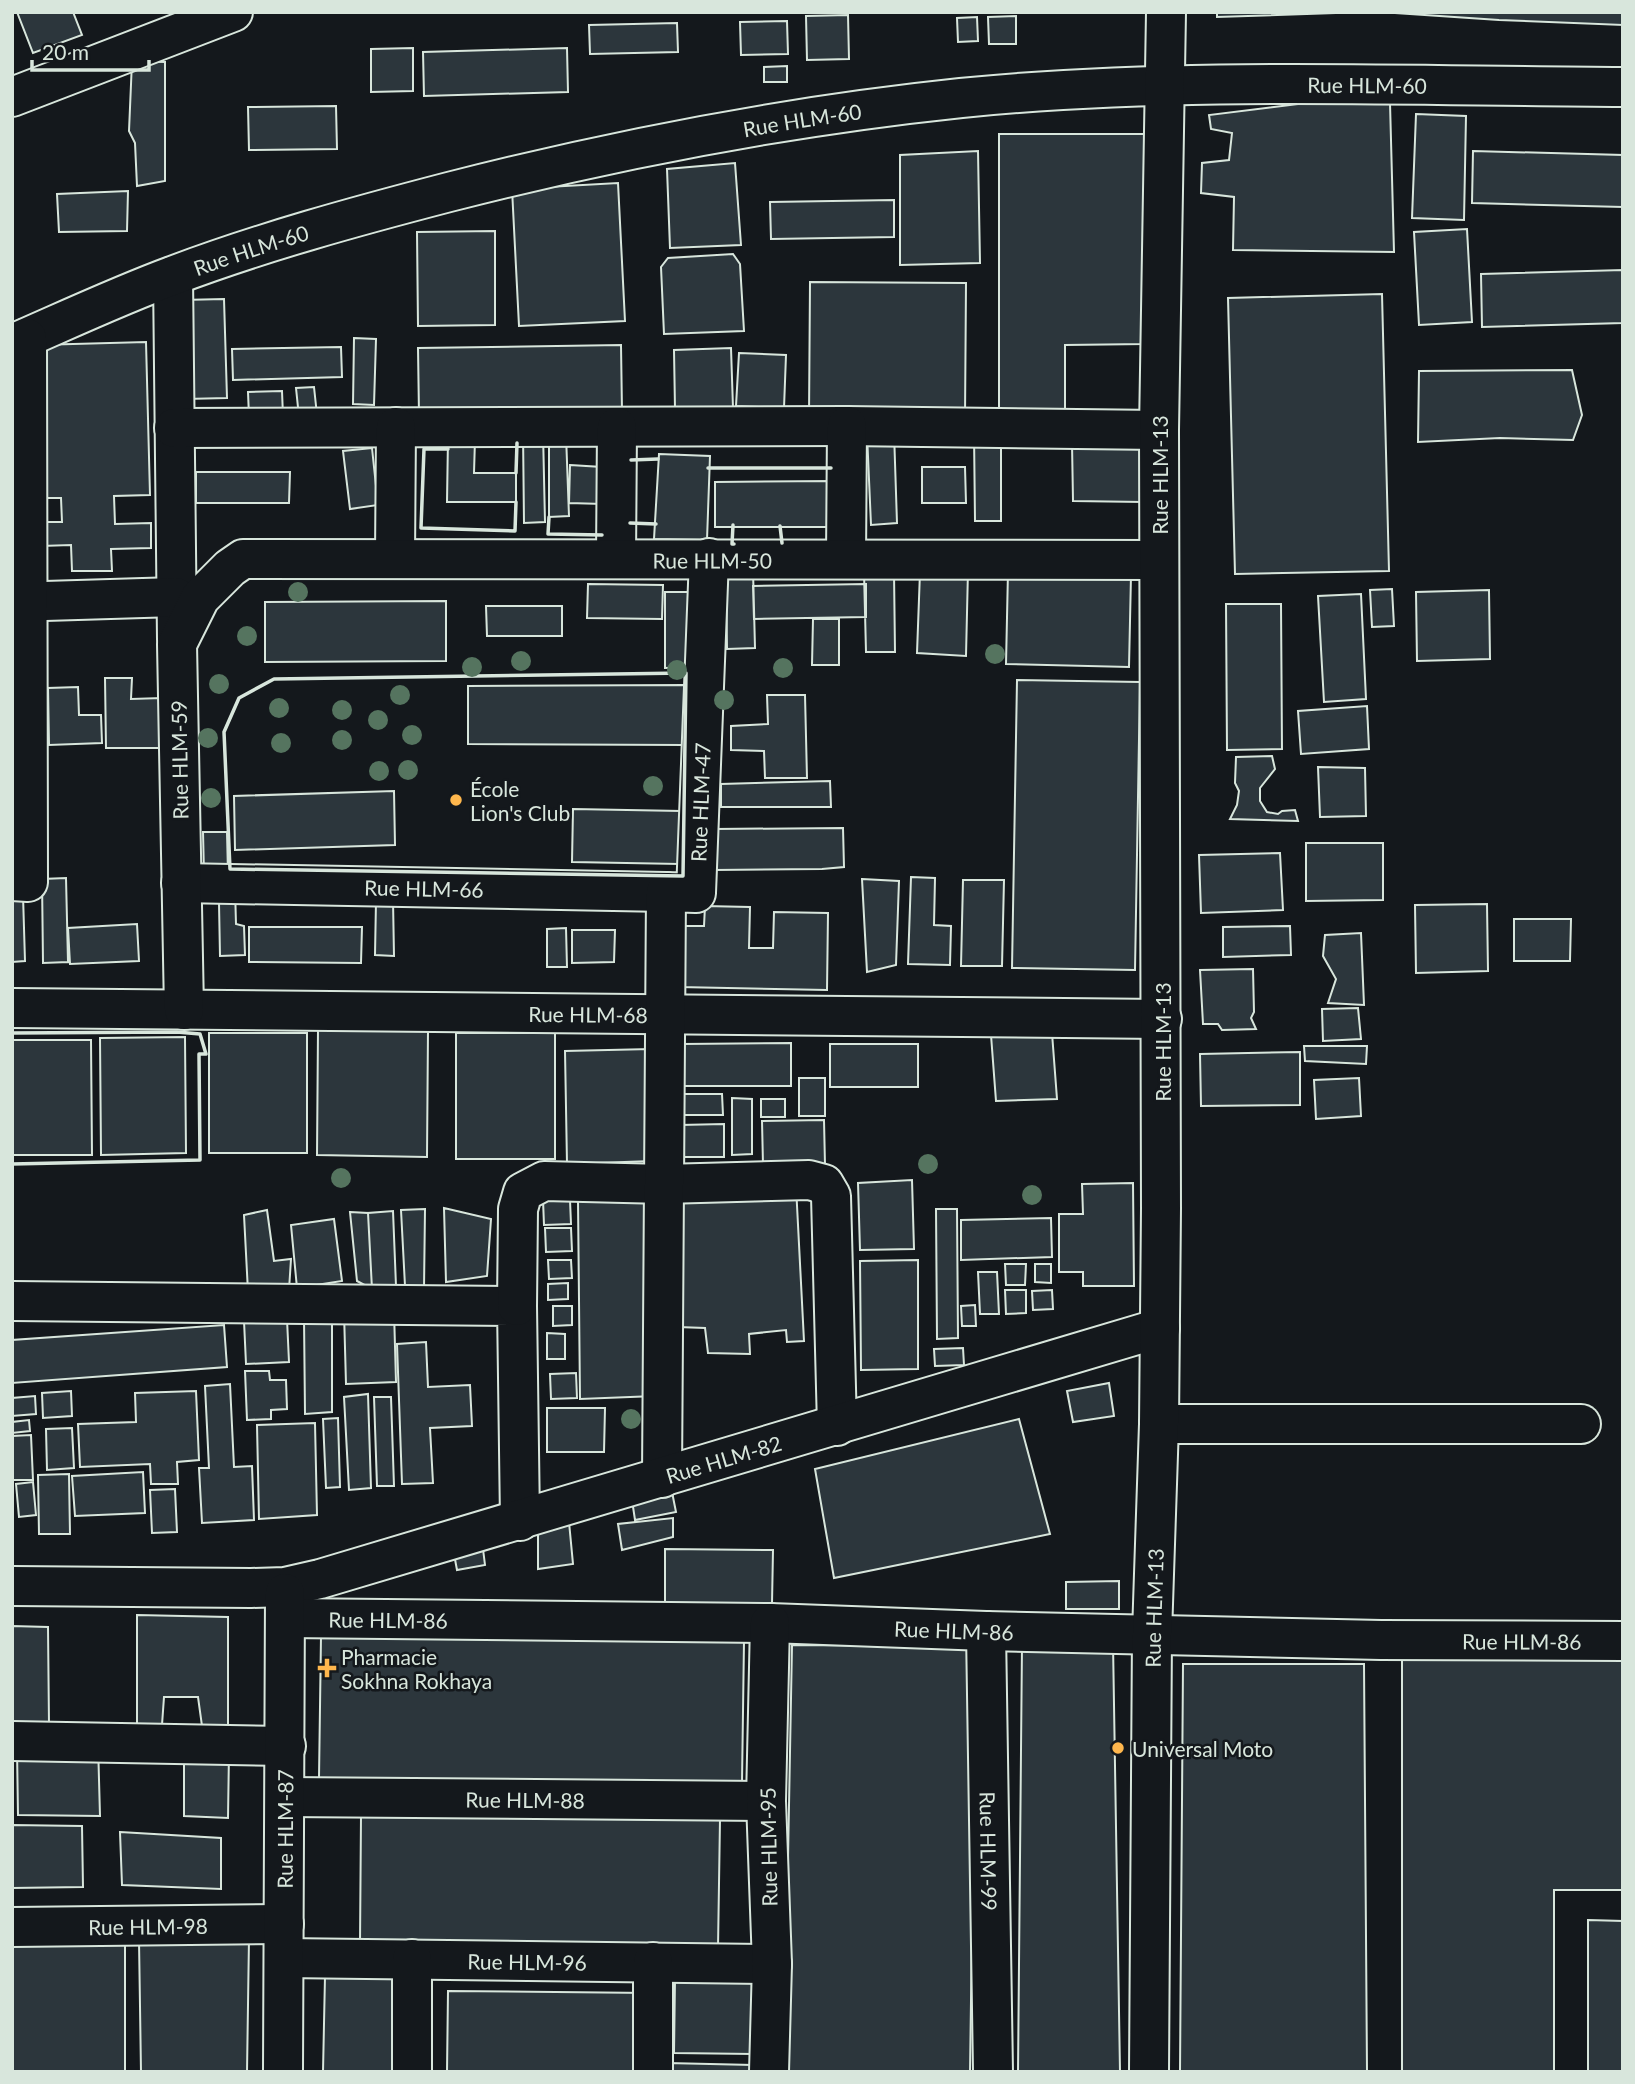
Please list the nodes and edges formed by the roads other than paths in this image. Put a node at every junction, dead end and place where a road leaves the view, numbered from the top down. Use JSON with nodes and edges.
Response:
{"nodes":[{"id":1,"x":233,"y":12,"type":"edge"},
{"id":2,"x":1166,"y":12,"type":"edge"},
{"id":3,"x":1165,"y":85,"type":"junction"},
{"id":4,"x":1623,"y":87,"type":"edge"},
{"id":5,"x":13,"y":94,"type":"edge"},
{"id":6,"x":173,"y":276,"type":"junction"},
{"id":7,"x":20,"y":341,"type":"edge"},
{"id":8,"x":846,"y":426,"type":"junction"},
{"id":9,"x":396,"y":427,"type":"junction"},
{"id":10,"x":617,"y":427,"type":"junction"},
{"id":11,"x":174,"y":428,"type":"junction"},
{"id":12,"x":1159,"y":430,"type":"junction"},
{"id":13,"x":267,"y":557,"type":"joint"},
{"id":14,"x":395,"y":558,"type":"junction"},
{"id":15,"x":709,"y":558,"type":"junction"},
{"id":16,"x":616,"y":559,"type":"junction"},
{"id":17,"x":846,"y":559,"type":"junction"},
{"id":18,"x":1159,"y":560,"type":"junction"},
{"id":19,"x":176,"y":597,"type":"junction"},
{"id":20,"x":19,"y":601,"type":"edge"},
{"id":21,"x":177,"y":644,"type":"junction"},
{"id":22,"x":12,"y":881,"type":"edge"},
{"id":23,"x":181,"y":883,"type":"junction"},
{"id":24,"x":667,"y":892,"type":"junction"},
{"id":25,"x":12,"y":1008,"type":"edge"},
{"id":26,"x":184,"y":1010,"type":"junction"},
{"id":27,"x":664,"y":1015,"type":"junction"},
{"id":28,"x":1162,"y":1019,"type":"junction"},
{"id":29,"x":664,"y":1184,"type":"junction"},
{"id":30,"x":12,"y":1301,"type":"edge"},
{"id":31,"x":517,"y":1306,"type":"junction"},
{"id":32,"x":1160,"y":1328,"type":"junction"},
{"id":33,"x":1159,"y":1424,"type":"junction"},
{"id":34,"x":1581,"y":1424,"type":"dead end"},
{"id":35,"x":837,"y":1426,"type":"junction"},
{"id":36,"x":662,"y":1478,"type":"junction"},
{"id":37,"x":520,"y":1521,"type":"junction"},
{"id":38,"x":12,"y":1586,"type":"edge"},
{"id":39,"x":285,"y":1602,"type":"junction"},
{"id":40,"x":770,"y":1623,"type":"junction"},
{"id":41,"x":986,"y":1631,"type":"junction"},
{"id":42,"x":1152,"y":1633,"type":"junction"},
{"id":43,"x":1623,"y":1642,"type":"edge"},
{"id":44,"x":12,"y":1741,"type":"edge"},
{"id":45,"x":286,"y":1746,"type":"junction"},
{"id":46,"x":285,"y":1797,"type":"junction"},
{"id":47,"x":766,"y":1801,"type":"junction"},
{"id":48,"x":12,"y":1927,"type":"edge"},
{"id":49,"x":284,"y":1941,"type":"junction"},
{"id":50,"x":412,"y":1959,"type":"junction"},
{"id":51,"x":653,"y":1962,"type":"junction"},
{"id":52,"x":772,"y":1964,"type":"junction"},
{"id":53,"x":283,"y":2072,"type":"edge"},
{"id":54,"x":412,"y":2072,"type":"edge"},
{"id":55,"x":653,"y":2072,"type":"edge"},
{"id":56,"x":769,"y":2072,"type":"edge"},
{"id":57,"x":993,"y":2072,"type":"edge"},
{"id":58,"x":1149,"y":2072,"type":"edge"}],
"edges":[{"from":1,"to":5,"type":"street"},
{"from":2,"to":3,"type":"street","name":"Rue HLM-13"},
{"from":3,"to":4,"type":"street","name":"Rue HLM-60"},
{"from":3,"to":6,"type":"street","name":"Rue HLM-60"},
{"from":3,"to":12,"type":"street","name":"Rue HLM-13"},
{"from":6,"to":7,"type":"street","name":"Rue HLM-60"},
{"from":6,"to":11,"type":"street"},
{"from":7,"to":20,"type":"street"},
{"from":8,"to":10,"type":"street"},
{"from":8,"to":12,"type":"street"},
{"from":8,"to":17,"type":"street"},
{"from":9,"to":10,"type":"street"},
{"from":9,"to":11,"type":"street"},
{"from":9,"to":14,"type":"street"},
{"from":10,"to":16,"type":"street"},
{"from":11,"to":19,"type":"street"},
{"from":12,"to":18,"type":"street","name":"Rue HLM-13"},
{"from":13,"to":14,"type":"street","name":"Rue HLM-50"},
{"from":13,"to":21,"type":"street","name":"Rue HLM-59"},
{"from":14,"to":16,"type":"street","name":"Rue HLM-50"},
{"from":15,"to":16,"type":"street","name":"Rue HLM-50"},
{"from":15,"to":17,"type":"street","name":"Rue HLM-50"},
{"from":15,"to":24,"type":"street","name":"Rue HLM-47"},
{"from":17,"to":18,"type":"street","name":"Rue HLM-50"},
{"from":18,"to":28,"type":"street","name":"Rue HLM-13"},
{"from":19,"to":20,"type":"street"},
{"from":19,"to":21,"type":"street"},
{"from":20,"to":22,"type":"street"},
{"from":21,"to":23,"type":"street","name":"Rue HLM-59"},
{"from":23,"to":24,"type":"street","name":"Rue HLM-66"},
{"from":23,"to":26,"type":"street","name":"Rue HLM-59"},
{"from":24,"to":27,"type":"street"},
{"from":25,"to":26,"type":"street","name":"Rue HLM-68"},
{"from":26,"to":27,"type":"street","name":"Rue HLM-68"},
{"from":27,"to":28,"type":"street","name":"Rue HLM-68"},
{"from":27,"to":29,"type":"street"},
{"from":28,"to":32,"type":"street","name":"Rue HLM-13"},
{"from":29,"to":31,"type":"street"},
{"from":29,"to":35,"type":"street"},
{"from":29,"to":36,"type":"street"},
{"from":30,"to":31,"type":"street"},
{"from":31,"to":37,"type":"street"},
{"from":32,"to":33,"type":"street","name":"Rue HLM-13"},
{"from":32,"to":35,"type":"street","name":"Rue HLM-82"},
{"from":33,"to":34,"type":"street"},
{"from":33,"to":42,"type":"street","name":"Rue HLM-13"},
{"from":35,"to":36,"type":"street","name":"Rue HLM-82"},
{"from":36,"to":37,"type":"street","name":"Rue HLM-82"},
{"from":37,"to":39,"type":"street","name":"Rue HLM-82"},
{"from":38,"to":39,"type":"street","name":"Rue HLM-86"},
{"from":39,"to":40,"type":"street","name":"Rue HLM-86"},
{"from":39,"to":45,"type":"street","name":"Rue HLM-87"},
{"from":40,"to":41,"type":"street","name":"Rue HLM-86"},
{"from":40,"to":47,"type":"street","name":"Rue HLM-95"},
{"from":41,"to":42,"type":"street","name":"Rue HLM-86"},
{"from":41,"to":57,"type":"street","name":"Rue HLM-99"},
{"from":42,"to":43,"type":"street","name":"Rue HLM-86"},
{"from":42,"to":58,"type":"street","name":"Rue HLM-13"},
{"from":44,"to":45,"type":"street"},
{"from":45,"to":46,"type":"street","name":"Rue HLM-87"},
{"from":46,"to":47,"type":"street","name":"Rue HLM-88"},
{"from":46,"to":49,"type":"street","name":"Rue HLM-87"},
{"from":47,"to":52,"type":"street","name":"Rue HLM-95"},
{"from":48,"to":49,"type":"street","name":"Rue HLM-98"},
{"from":49,"to":50,"type":"street","name":"Rue HLM-96"},
{"from":49,"to":53,"type":"street","name":"Rue HLM-87"},
{"from":50,"to":51,"type":"street","name":"Rue HLM-96"},
{"from":50,"to":54,"type":"street"},
{"from":51,"to":52,"type":"street","name":"Rue HLM-96"},
{"from":51,"to":55,"type":"street"},
{"from":52,"to":56,"type":"street","name":"Rue HLM-95"}]}
